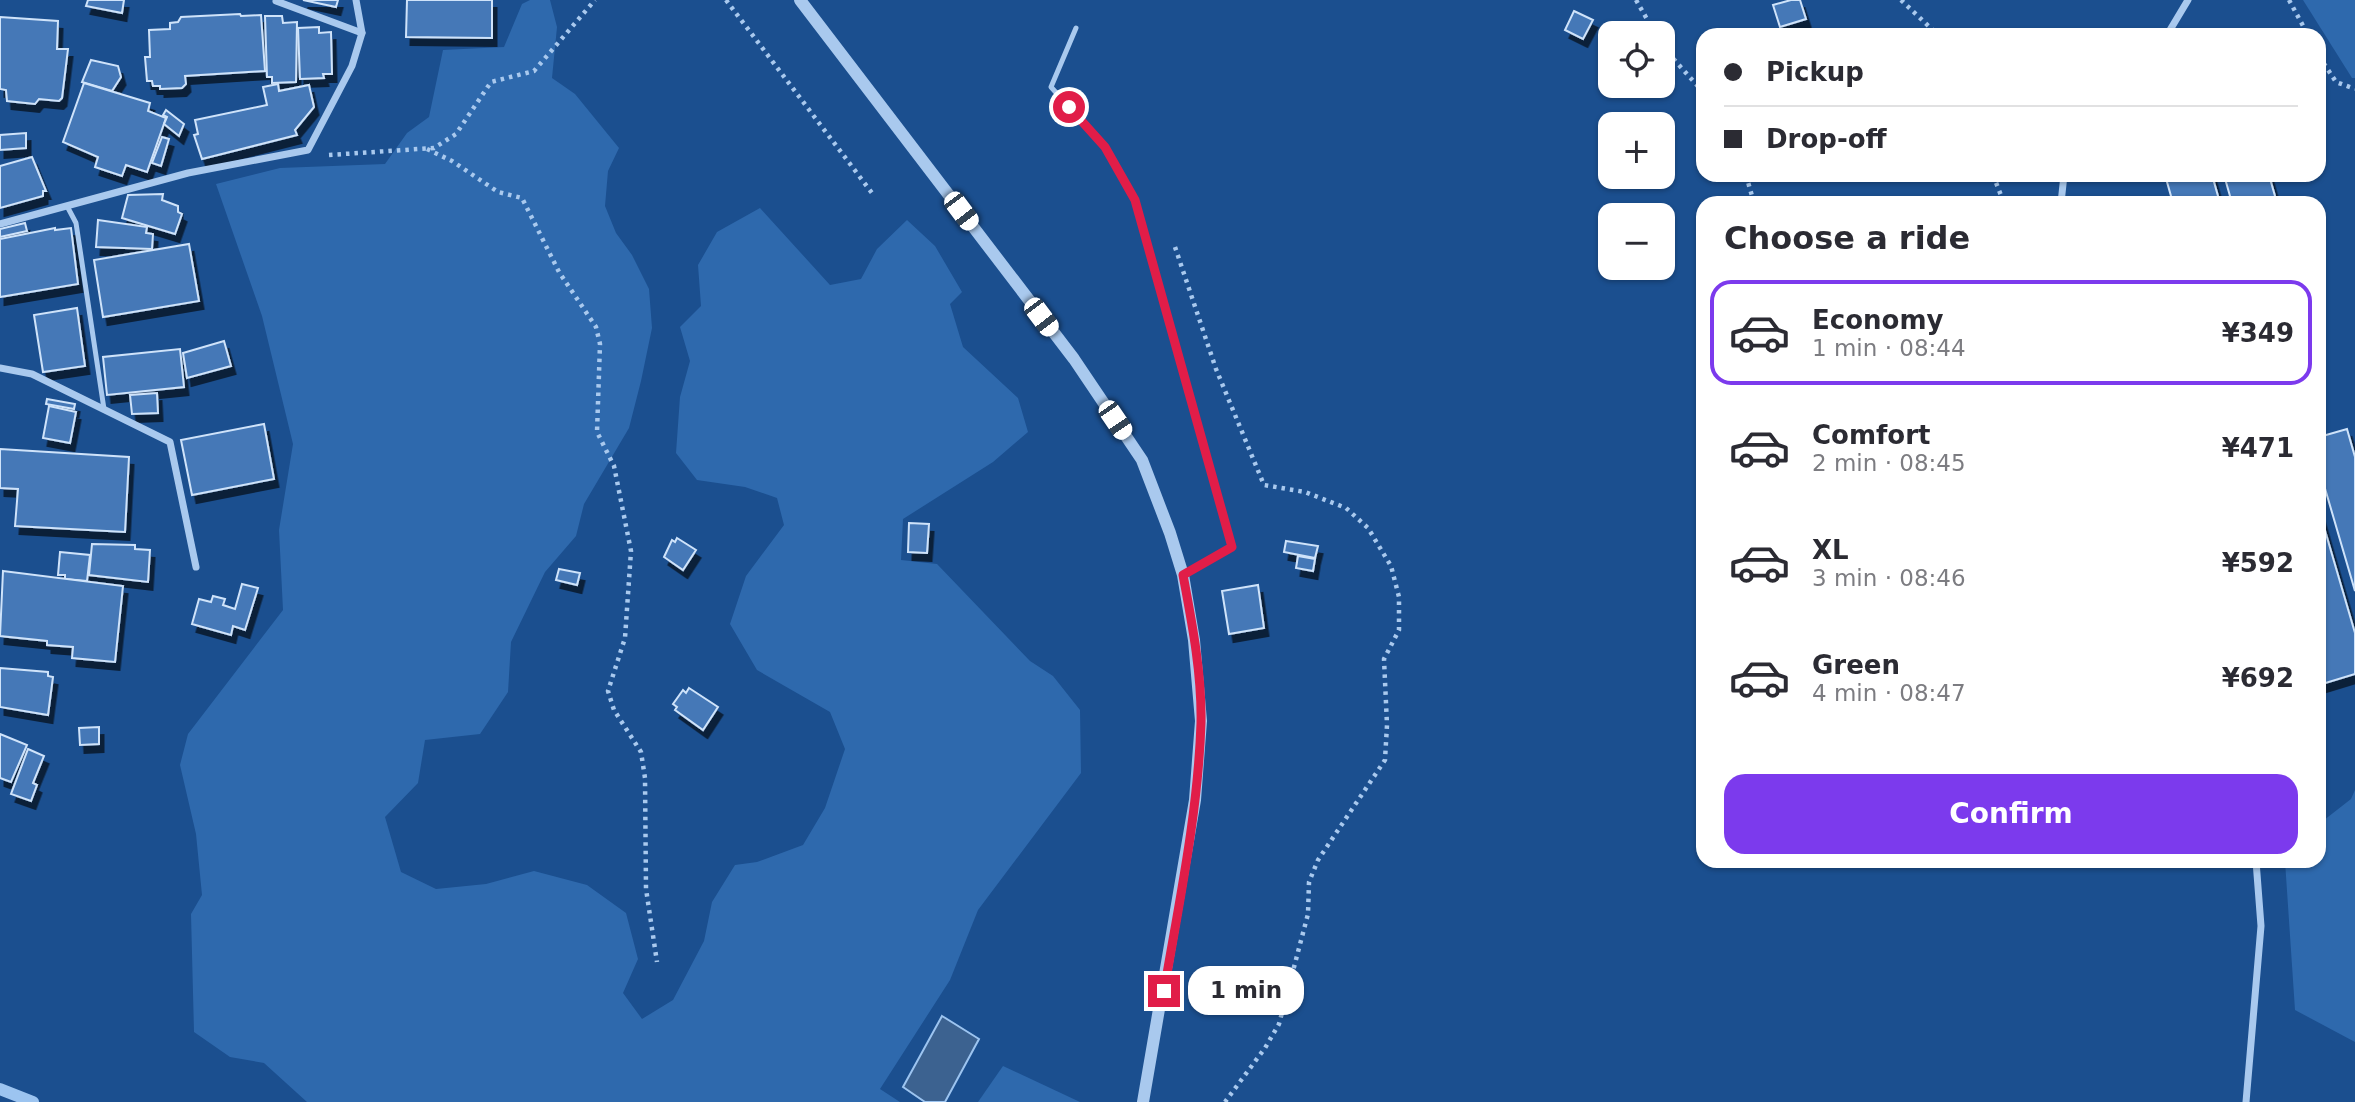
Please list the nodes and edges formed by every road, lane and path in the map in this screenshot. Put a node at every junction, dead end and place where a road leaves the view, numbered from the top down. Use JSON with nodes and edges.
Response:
{"nodes":[{"id":1,"x":356,"y":0,"type":"edge"},
{"id":2,"x":595,"y":0,"type":"edge"},
{"id":3,"x":726,"y":0,"type":"edge"},
{"id":4,"x":800,"y":0,"type":"edge"},
{"id":5,"x":1636,"y":0,"type":"edge"},
{"id":6,"x":1901,"y":0,"type":"edge"},
{"id":7,"x":2189,"y":0,"type":"edge"},
{"id":8,"x":2289,"y":0,"type":"edge"},
{"id":9,"x":276,"y":1,"type":"edge"},
{"id":10,"x":1648,"y":21,"type":"edge"},
{"id":11,"x":1076,"y":28,"type":"dead end"},
{"id":12,"x":1931,"y":28,"type":"edge"},
{"id":13,"x":2171,"y":28,"type":"edge"},
{"id":14,"x":2304,"y":28,"type":"edge"},
{"id":15,"x":362,"y":33,"type":"junction"},
{"id":16,"x":1675,"y":61,"type":"edge"},
{"id":17,"x":2326,"y":67,"type":"edge"},
{"id":18,"x":1696,"y":84,"type":"edge"},
{"id":19,"x":2355,"y":89,"type":"edge"},
{"id":20,"x":427,"y":149,"type":"junction"},
{"id":21,"x":308,"y":150,"type":"junction"},
{"id":22,"x":872,"y":193,"type":"dead end"},
{"id":23,"x":67,"y":206,"type":"junction"},
{"id":24,"x":0,"y":224,"type":"edge"},
{"id":25,"x":1173,"y":242,"type":"dead end"},
{"id":26,"x":0,"y":368,"type":"edge"},
{"id":27,"x":104,"y":409,"type":"junction"},
{"id":28,"x":196,"y":567,"type":"dead end"},
{"id":29,"x":1183,"y":575,"type":"junction"},
{"id":30,"x":2257,"y":868,"type":"edge"},
{"id":31,"x":657,"y":962,"type":"dead end"},
{"id":32,"x":1143,"y":1102,"type":"edge"},
{"id":33,"x":1225,"y":1102,"type":"edge"},
{"id":34,"x":2246,"y":1102,"type":"edge"}],
"edges":[{"from":1,"to":15,"type":"street"},
{"from":2,"to":20,"type":"path"},
{"from":3,"to":22,"type":"path"},
{"from":4,"to":29,"type":"street"},
{"from":5,"to":10,"type":"path"},
{"from":6,"to":12,"type":"path"},
{"from":7,"to":13,"type":"street"},
{"from":8,"to":14,"type":"path"},
{"from":9,"to":15,"type":"street"},
{"from":11,"to":29,"type":"lane"},
{"from":15,"to":21,"type":"street"},
{"from":16,"to":18,"type":"path"},
{"from":17,"to":19,"type":"path"},
{"from":20,"to":21,"type":"path"},
{"from":20,"to":31,"type":"path"},
{"from":21,"to":23,"type":"street"},
{"from":23,"to":24,"type":"street"},
{"from":23,"to":27,"type":"lane"},
{"from":25,"to":33,"type":"path"},
{"from":26,"to":27,"type":"street"},
{"from":27,"to":28,"type":"street"},
{"from":29,"to":32,"type":"street"},
{"from":30,"to":34,"type":"street"}]}
